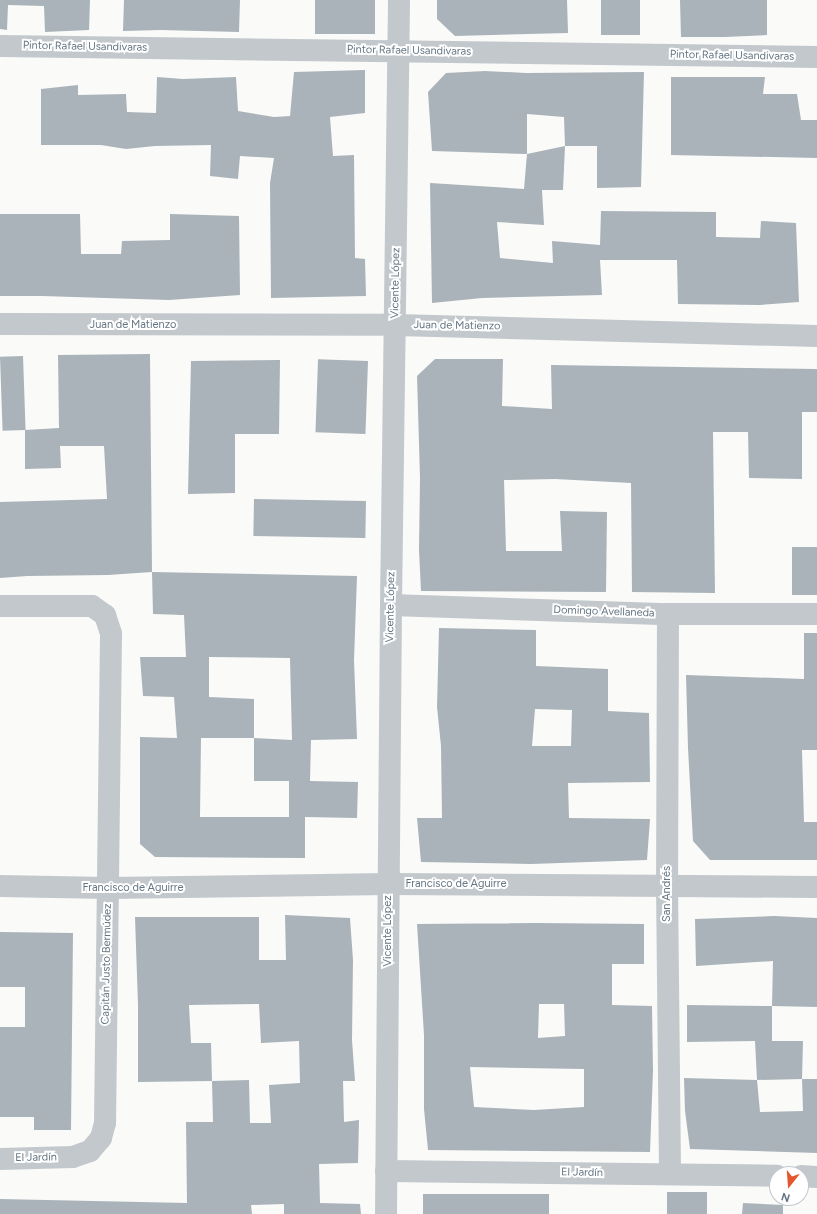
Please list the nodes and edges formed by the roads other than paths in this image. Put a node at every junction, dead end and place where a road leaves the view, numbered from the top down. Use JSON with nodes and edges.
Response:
{"nodes":[{"id":1,"x":399,"y":0,"type":"edge"},
{"id":2,"x":0,"y":46,"type":"edge"},
{"id":3,"x":398,"y":51,"type":"junction"},
{"id":4,"x":817,"y":57,"type":"edge"},
{"id":5,"x":0,"y":324,"type":"edge"},
{"id":6,"x":396,"y":325,"type":"junction"},
{"id":7,"x":817,"y":336,"type":"edge"},
{"id":8,"x":391,"y":605,"type":"junction"},
{"id":9,"x":0,"y":606,"type":"edge"},
{"id":10,"x":668,"y":614,"type":"junction"},
{"id":11,"x":817,"y":614,"type":"edge"},
{"id":12,"x":388,"y":884,"type":"junction"},
{"id":13,"x":667,"y":885,"type":"junction"},
{"id":14,"x":0,"y":886,"type":"edge"},
{"id":15,"x":817,"y":887,"type":"edge"},
{"id":16,"x":108,"y":888,"type":"junction"},
{"id":17,"x":72,"y":1158,"type":"joint"},
{"id":18,"x":0,"y":1159,"type":"edge"},
{"id":19,"x":386,"y":1171,"type":"junction"},
{"id":20,"x":670,"y":1174,"type":"junction"},
{"id":21,"x":769,"y":1176,"type":"edge"},
{"id":22,"x":386,"y":1214,"type":"edge"}],
"edges":[{"from":1,"to":3,"type":"street","name":"Vicente López"},
{"from":2,"to":3,"type":"street","name":"Pintor Rafael Usandivaras"},
{"from":3,"to":4,"type":"street","name":"Pintor Rafael Usandivaras"},
{"from":3,"to":6,"type":"street","name":"Vicente López"},
{"from":5,"to":6,"type":"street","name":"Juan de Matienzo"},
{"from":6,"to":7,"type":"street","name":"Juan de Matienzo"},
{"from":6,"to":8,"type":"street","name":"Vicente López"},
{"from":8,"to":10,"type":"street","name":"Domingo Avellaneda"},
{"from":8,"to":12,"type":"street","name":"Vicente López"},
{"from":9,"to":16,"type":"street","name":"Capitán Justo Bermúdez"},
{"from":10,"to":11,"type":"street","name":"Domingo Avellaneda"},
{"from":10,"to":13,"type":"street","name":"San Andrés"},
{"from":12,"to":13,"type":"street","name":"Francisco de Aguirre"},
{"from":12,"to":16,"type":"street","name":"Francisco de Aguirre"},
{"from":12,"to":19,"type":"street","name":"Vicente López"},
{"from":13,"to":15,"type":"street","name":"Francisco de Aguirre"},
{"from":13,"to":20,"type":"street","name":"San Andrés"},
{"from":14,"to":16,"type":"street","name":"Francisco de Aguirre"},
{"from":16,"to":17,"type":"street","name":"Capitán Justo Bermúdez"},
{"from":17,"to":18,"type":"street","name":"El Jardín"},
{"from":19,"to":20,"type":"street","name":"El Jardín"},
{"from":19,"to":22,"type":"street","name":"Vicente López"},
{"from":20,"to":21,"type":"street","name":"El Jardín"}]}
